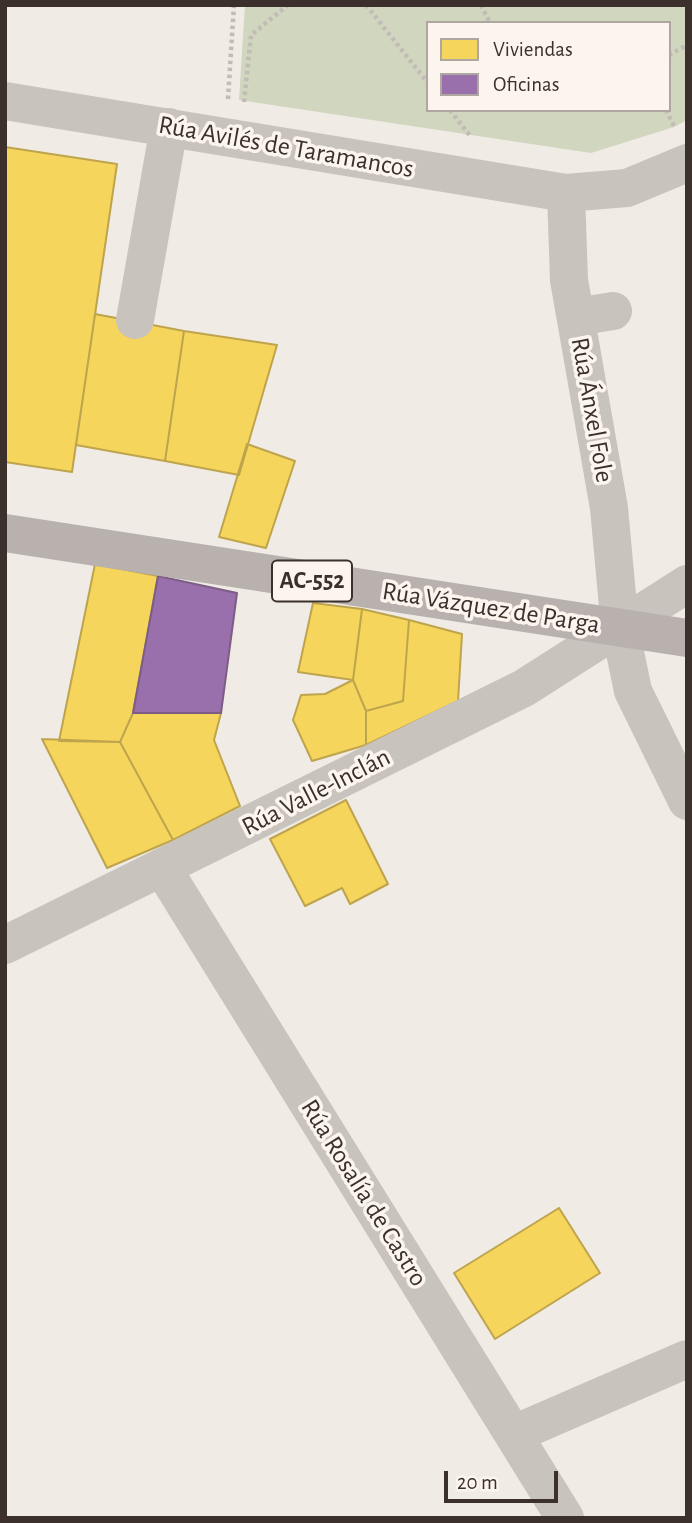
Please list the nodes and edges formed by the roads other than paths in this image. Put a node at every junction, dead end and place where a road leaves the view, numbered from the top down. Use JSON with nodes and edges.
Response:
{"nodes":[{"id":1,"x":5,"y":101,"type":"edge"},
{"id":2,"x":169,"y":127,"type":"junction"},
{"id":3,"x":687,"y":163,"type":"edge"},
{"id":4,"x":566,"y":193,"type":"junction"},
{"id":5,"x":613,"y":311,"type":"dead end"},
{"id":6,"x":576,"y":317,"type":"junction"},
{"id":7,"x":135,"y":320,"type":"dead end"},
{"id":8,"x":5,"y":533,"type":"edge"},
{"id":9,"x":687,"y":584,"type":"edge"},
{"id":10,"x":620,"y":628,"type":"junction"},
{"id":11,"x":687,"y":638,"type":"edge"},
{"id":12,"x":687,"y":801,"type":"edge"},
{"id":13,"x":163,"y":869,"type":"junction"},
{"id":14,"x":5,"y":945,"type":"edge"},
{"id":15,"x":687,"y":1359,"type":"edge"},
{"id":16,"x":514,"y":1434,"type":"junction"},
{"id":17,"x":565,"y":1518,"type":"edge"}],
"edges":[{"from":1,"to":2,"type":"street","name":"Rúa Avilés de Taramancos"},
{"from":2,"to":4,"type":"street","name":"Rúa Avilés de Taramancos"},
{"from":2,"to":7,"type":"street"},
{"from":3,"to":4,"type":"street","name":"Rúa Avilés de Taramancos"},
{"from":4,"to":6,"type":"street","name":"Rúa Ánxel Fole"},
{"from":5,"to":6,"type":"street"},
{"from":6,"to":10,"type":"street","name":"Rúa Ánxel Fole"},
{"from":8,"to":10,"type":"main road","name":"Rúa Vázquez de Parga","number":"AC-552"},
{"from":9,"to":10,"type":"street","name":"Rúa Valle-Inclán"},
{"from":10,"to":11,"type":"main road","name":"Rúa Vázquez de Parga","number":"AC-552"},
{"from":10,"to":12,"type":"street","name":"Rúa Ánxel Fole"},
{"from":10,"to":13,"type":"street","name":"Rúa Valle-Inclán"},
{"from":13,"to":14,"type":"street","name":"Rúa Valle-Inclán"},
{"from":13,"to":16,"type":"street","name":"Rúa Rosalía de Castro"},
{"from":15,"to":16,"type":"street"},
{"from":16,"to":17,"type":"street","name":"Rúa Rosalía de Castro"}]}
